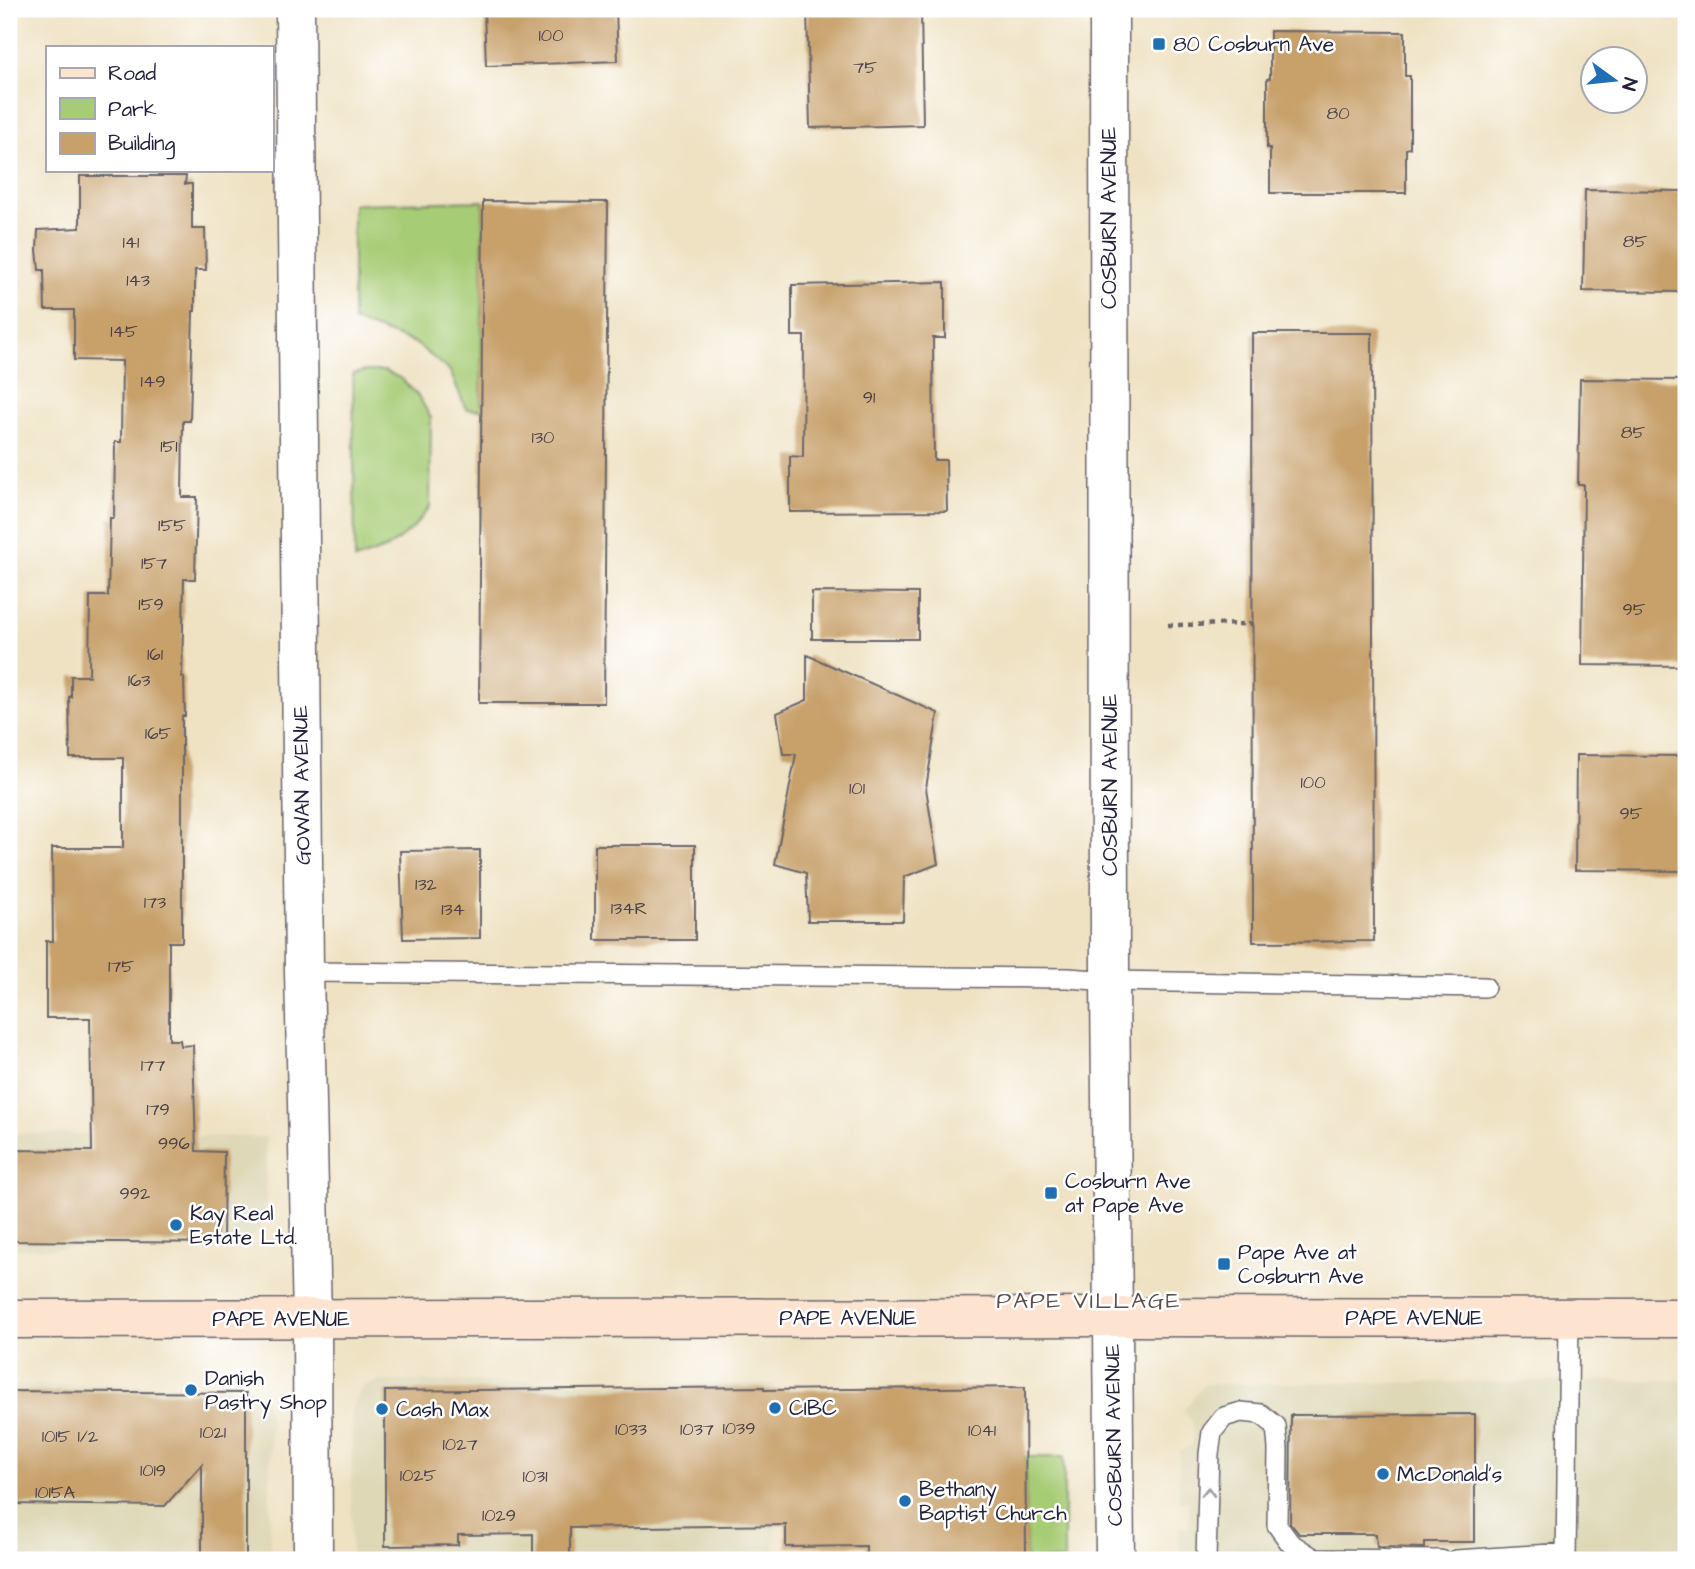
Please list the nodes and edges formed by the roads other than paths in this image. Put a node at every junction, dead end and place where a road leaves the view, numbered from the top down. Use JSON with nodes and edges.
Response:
{"nodes":[{"id":1,"x":295,"y":9,"type":"edge"},
{"id":2,"x":1109,"y":9,"type":"edge"},
{"id":3,"x":304,"y":972,"type":"junction"},
{"id":4,"x":1110,"y":981,"type":"junction"},
{"id":5,"x":1485,"y":987,"type":"dead end"},
{"id":6,"x":1113,"y":1317,"type":"junction"},
{"id":7,"x":1569,"y":1318,"type":"junction"},
{"id":8,"x":1686,"y":1318,"type":"edge"},
{"id":9,"x":312,"y":1319,"type":"junction"},
{"id":10,"x":9,"y":1320,"type":"edge"},
{"id":11,"x":1566,"y":1557,"type":"edge"},
{"id":12,"x":313,"y":1560,"type":"edge"},
{"id":13,"x":1115,"y":1560,"type":"edge"},
{"id":14,"x":1206,"y":1560,"type":"edge"},
{"id":15,"x":1440,"y":1560,"type":"edge"},
{"id":16,"x":1456,"y":1560,"type":"edge"}],
"edges":[{"from":1,"to":3,"type":"street","name":"GOWAN AVENUE"},
{"from":2,"to":4,"type":"street","name":"COSBURN AVENUE"},
{"from":3,"to":4,"type":"lane"},
{"from":3,"to":9,"type":"street","name":"GOWAN AVENUE"},
{"from":4,"to":5,"type":"lane"},
{"from":4,"to":6,"type":"street","name":"COSBURN AVENUE"},
{"from":6,"to":7,"type":"main road","name":"PAPE AVENUE"},
{"from":6,"to":9,"type":"main road","name":"PAPE AVENUE"},
{"from":6,"to":13,"type":"street","name":"COSBURN AVENUE"},
{"from":7,"to":8,"type":"main road","name":"PAPE AVENUE"},
{"from":7,"to":11,"type":"lane"},
{"from":9,"to":10,"type":"main road","name":"PAPE AVENUE"},
{"from":9,"to":12,"type":"street","name":"GOWAN AVENUE"},
{"from":11,"to":16,"type":"lane"},
{"from":14,"to":15,"type":"lane","one_way":true}]}
